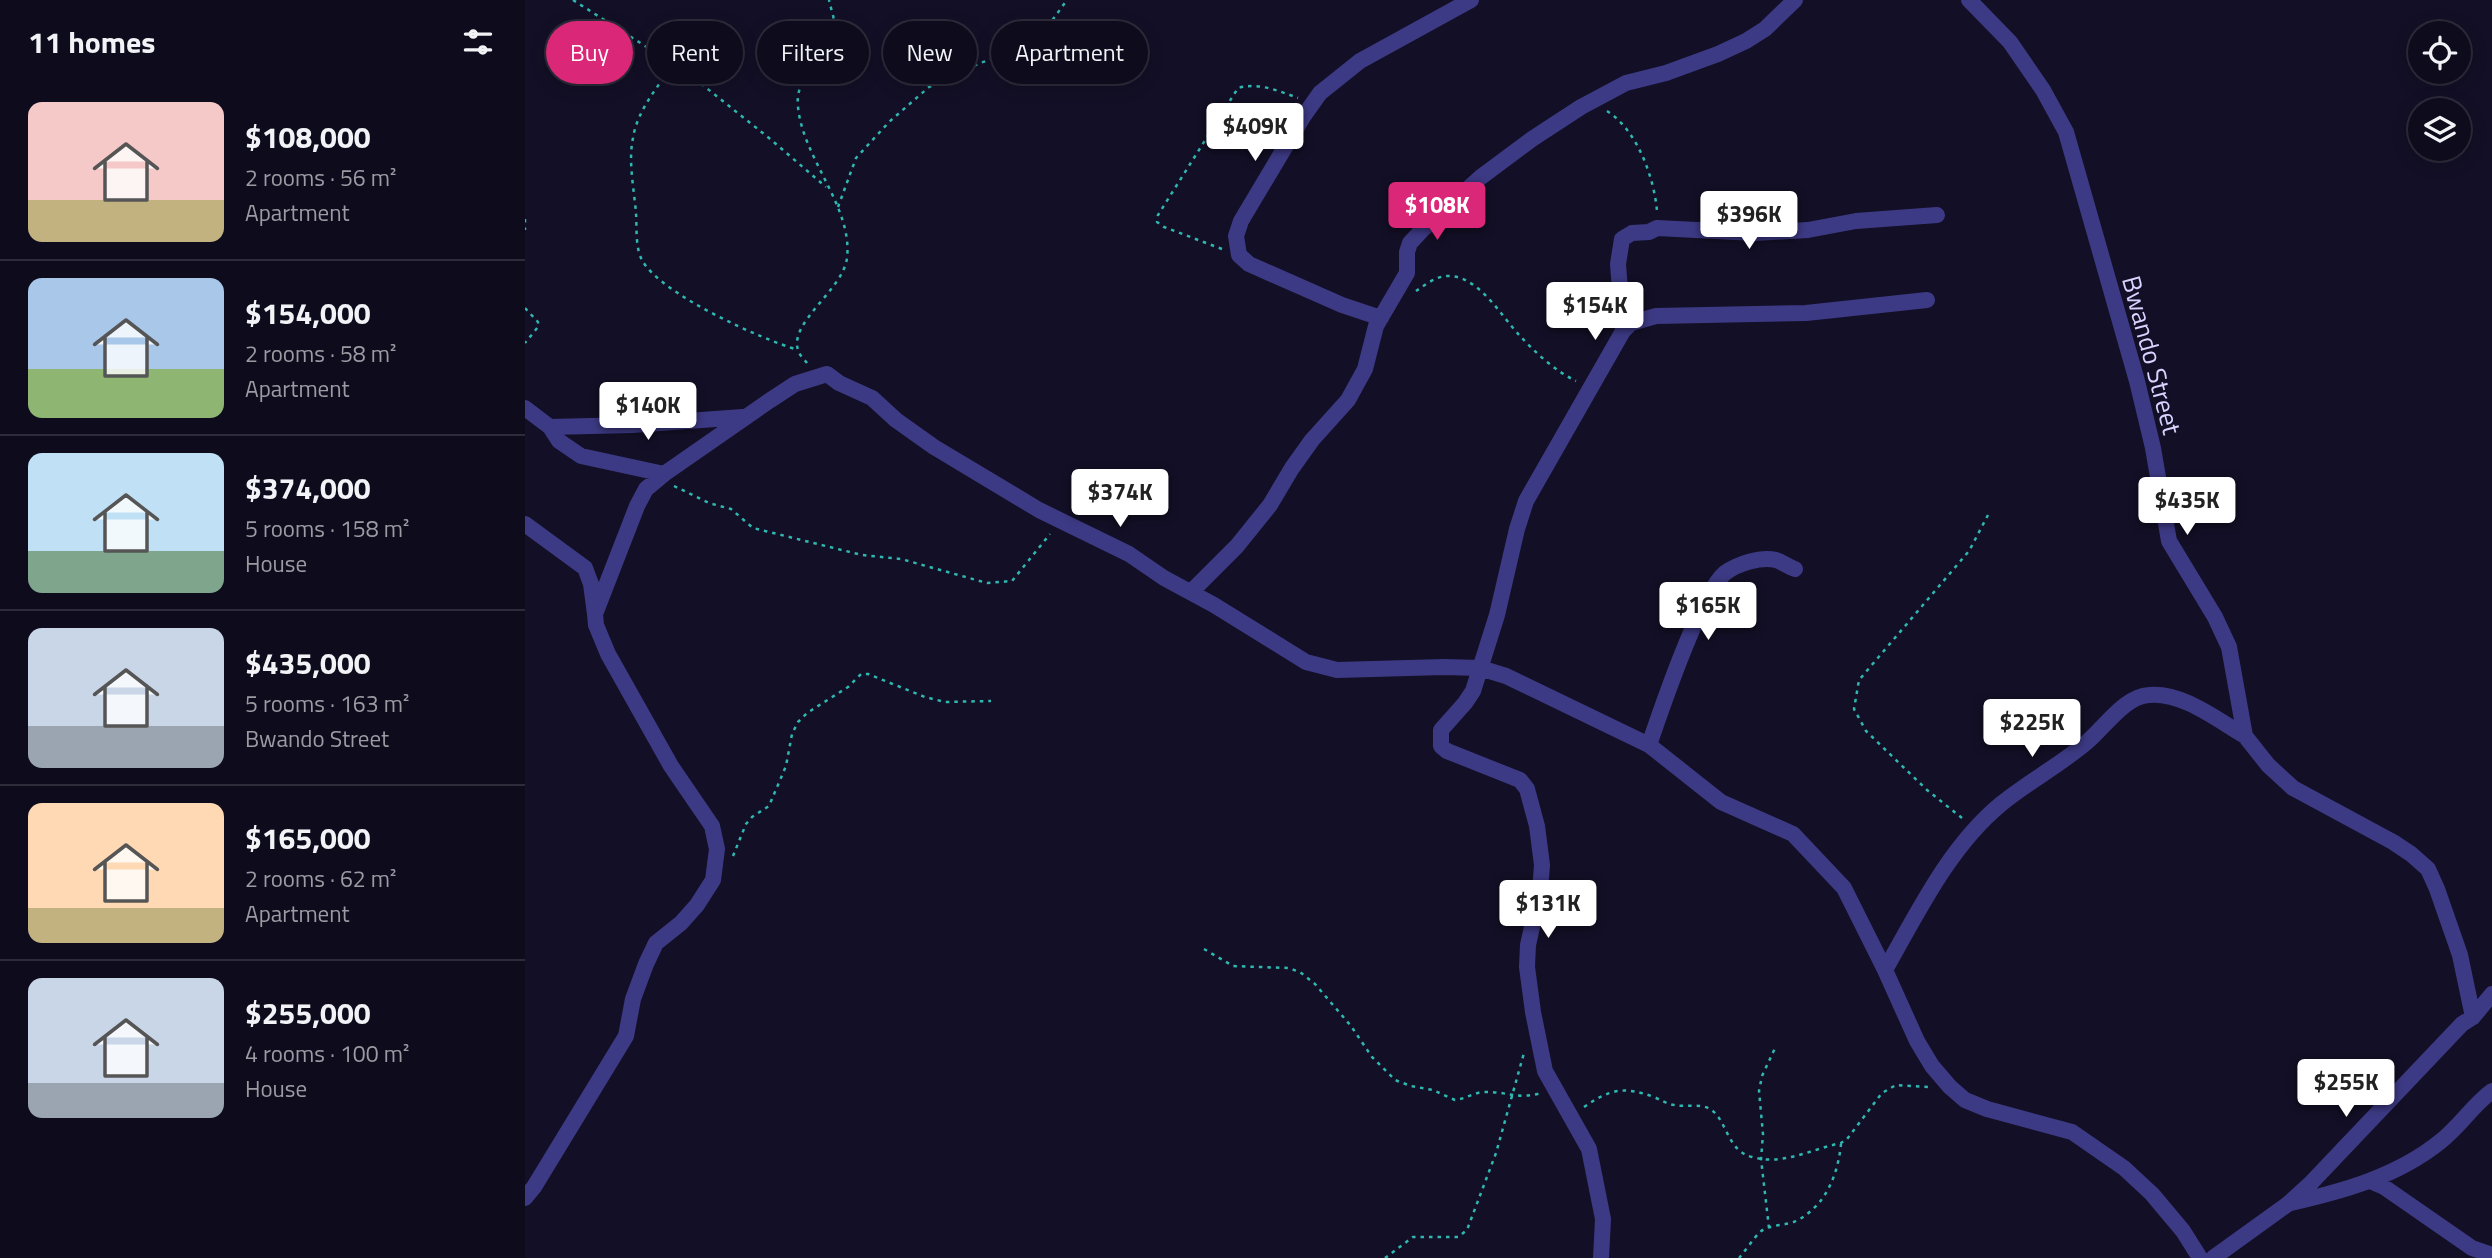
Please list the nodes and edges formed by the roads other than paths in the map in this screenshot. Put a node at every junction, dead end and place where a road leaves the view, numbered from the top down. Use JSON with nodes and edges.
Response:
{"nodes":[{"id":1,"x":1471,"y":0,"type":"edge"},
{"id":2,"x":1795,"y":0,"type":"edge"},
{"id":3,"x":1969,"y":0,"type":"edge"},
{"id":4,"x":1937,"y":215,"type":"dead end"},
{"id":5,"x":1927,"y":300,"type":"dead end"},
{"id":6,"x":1381,"y":318,"type":"junction"},
{"id":7,"x":1623,"y":331,"type":"junction"},
{"id":8,"x":525,"y":408,"type":"edge"},
{"id":9,"x":744,"y":417,"type":"junction"},
{"id":10,"x":550,"y":427,"type":"junction"},
{"id":11,"x":661,"y":476,"type":"junction"},
{"id":12,"x":525,"y":524,"type":"edge"},
{"id":13,"x":1795,"y":569,"type":"dead end"},
{"id":14,"x":1191,"y":592,"type":"junction"},
{"id":15,"x":595,"y":614,"type":"junction"},
{"id":16,"x":1480,"y":668,"type":"junction"},
{"id":17,"x":2245,"y":736,"type":"junction"},
{"id":18,"x":1649,"y":745,"type":"junction"},
{"id":19,"x":1885,"y":970,"type":"junction"},
{"id":20,"x":2492,"y":994,"type":"edge"},
{"id":21,"x":2473,"y":1017,"type":"junction"},
{"id":22,"x":2492,"y":1091,"type":"edge"},
{"id":23,"x":2371,"y":1181,"type":"junction"},
{"id":24,"x":525,"y":1198,"type":"edge"},
{"id":25,"x":2288,"y":1204,"type":"junction"},
{"id":26,"x":2492,"y":1255,"type":"edge"},
{"id":27,"x":1601,"y":1258,"type":"edge"},
{"id":28,"x":2200,"y":1258,"type":"edge"},
{"id":29,"x":2213,"y":1258,"type":"edge"}],
"edges":[{"from":1,"to":6,"type":"street"},
{"from":2,"to":6,"type":"street"},
{"from":3,"to":17,"type":"street","name":"Bwando Street"},
{"from":4,"to":7,"type":"street"},
{"from":5,"to":7,"type":"street"},
{"from":6,"to":14,"type":"street"},
{"from":7,"to":16,"type":"street"},
{"from":8,"to":10,"type":"street"},
{"from":9,"to":10,"type":"street"},
{"from":9,"to":11,"type":"street"},
{"from":9,"to":14,"type":"street"},
{"from":10,"to":11,"type":"street"},
{"from":11,"to":15,"type":"street"},
{"from":12,"to":15,"type":"street"},
{"from":13,"to":18,"type":"street"},
{"from":14,"to":16,"type":"street"},
{"from":15,"to":24,"type":"street"},
{"from":16,"to":18,"type":"street"},
{"from":16,"to":27,"type":"street"},
{"from":17,"to":19,"type":"street"},
{"from":17,"to":21,"type":"street","name":"Bwando Street"},
{"from":18,"to":19,"type":"street"},
{"from":19,"to":28,"type":"street"},
{"from":20,"to":21,"type":"street"},
{"from":21,"to":25,"type":"street"},
{"from":22,"to":23,"type":"street"},
{"from":23,"to":25,"type":"street"},
{"from":23,"to":26,"type":"street"},
{"from":25,"to":29,"type":"street"}]}
